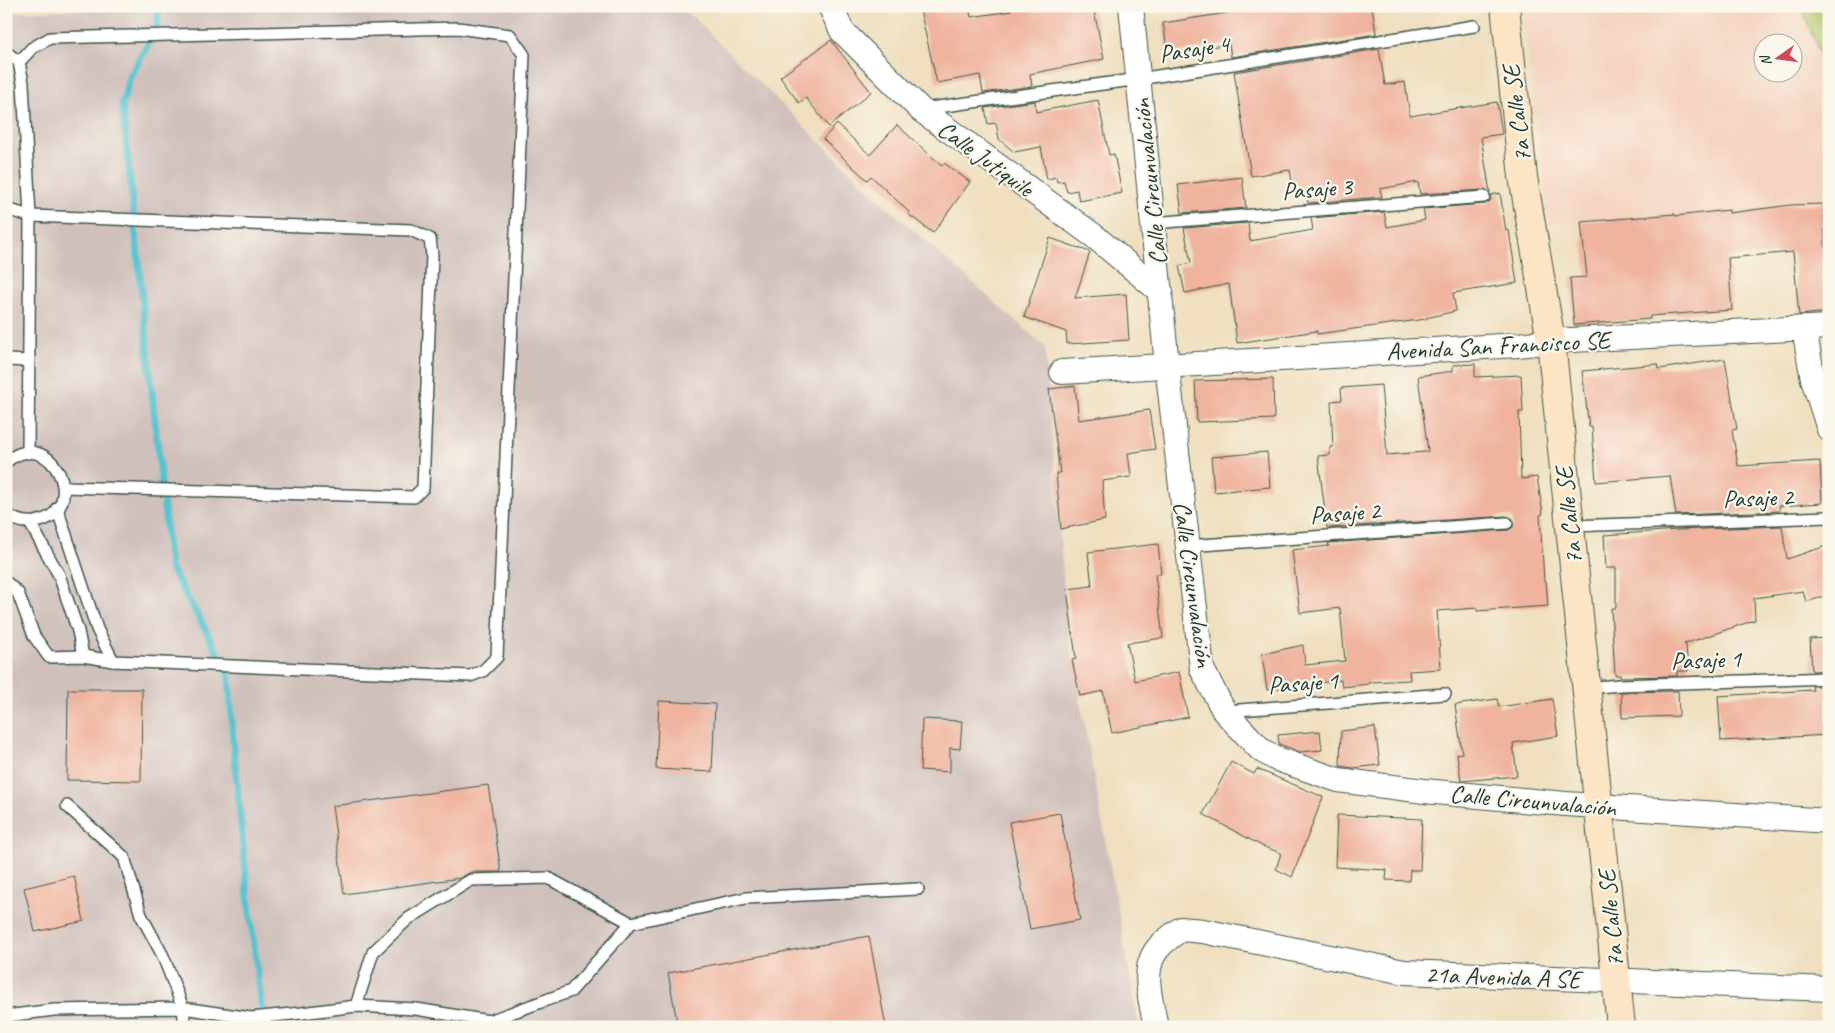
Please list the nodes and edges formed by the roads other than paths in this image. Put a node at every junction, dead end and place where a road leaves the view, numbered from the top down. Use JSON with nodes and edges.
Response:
{"nodes":[{"id":1,"x":830,"y":6,"type":"edge"},
{"id":2,"x":1131,"y":6,"type":"edge"},
{"id":3,"x":1505,"y":6,"type":"edge"},
{"id":4,"x":1474,"y":26,"type":"dead end"},
{"id":5,"x":6,"y":52,"type":"edge"},
{"id":6,"x":19,"y":62,"type":"junction"},
{"id":7,"x":1139,"y":79,"type":"junction"},
{"id":8,"x":921,"y":110,"type":"junction"},
{"id":9,"x":1484,"y":197,"type":"dead end"},
{"id":10,"x":6,"y":209,"type":"edge"},
{"id":11,"x":30,"y":216,"type":"junction"},
{"id":12,"x":1152,"y":223,"type":"junction"},
{"id":13,"x":1161,"y":292,"type":"junction"},
{"id":14,"x":1829,"y":327,"type":"edge"},
{"id":15,"x":1804,"y":329,"type":"junction"},
{"id":16,"x":1551,"y":341,"type":"junction"},
{"id":17,"x":6,"y":360,"type":"edge"},
{"id":18,"x":29,"y":361,"type":"junction"},
{"id":19,"x":1167,"y":365,"type":"junction"},
{"id":20,"x":1062,"y":372,"type":"dead end"},
{"id":21,"x":1829,"y":429,"type":"edge"},
{"id":22,"x":28,"y":453,"type":"junction"},
{"id":23,"x":6,"y":462,"type":"edge"},
{"id":24,"x":64,"y":487,"type":"junction"},
{"id":25,"x":57,"y":508,"type":"junction"},
{"id":26,"x":7,"y":515,"type":"edge"},
{"id":27,"x":1829,"y":517,"type":"edge"},
{"id":28,"x":30,"y":523,"type":"junction"},
{"id":29,"x":1507,"y":523,"type":"dead end"},
{"id":30,"x":1569,"y":526,"type":"junction"},
{"id":31,"x":1187,"y":546,"type":"junction"},
{"id":32,"x":6,"y":582,"type":"edge"},
{"id":33,"x":83,"y":656,"type":"junction"},
{"id":34,"x":113,"y":662,"type":"junction"},
{"id":35,"x":1829,"y":678,"type":"edge"},
{"id":36,"x":1586,"y":688,"type":"junction"},
{"id":37,"x":1445,"y":694,"type":"dead end"},
{"id":38,"x":1224,"y":711,"type":"junction"},
{"id":39,"x":67,"y":806,"type":"dead end"},
{"id":40,"x":1599,"y":806,"type":"junction"},
{"id":41,"x":1829,"y":821,"type":"edge"},
{"id":42,"x":918,"y":890,"type":"dead end"},
{"id":43,"x":631,"y":923,"type":"junction"},
{"id":44,"x":1615,"y":980,"type":"junction"},
{"id":45,"x":1829,"y":989,"type":"edge"},
{"id":46,"x":356,"y":1006,"type":"junction"},
{"id":47,"x":183,"y":1008,"type":"junction"},
{"id":48,"x":6,"y":1016,"type":"edge"},
{"id":49,"x":186,"y":1027,"type":"edge"},
{"id":50,"x":1156,"y":1027,"type":"edge"},
{"id":51,"x":1621,"y":1027,"type":"edge"}],
"edges":[{"from":1,"to":8,"type":"street","name":"Calle Jutiquile"},
{"from":2,"to":7,"type":"street","name":"Calle Circunvalación"},
{"from":3,"to":16,"type":"street","name":"7a Calle SE"},
{"from":4,"to":7,"type":"lane","name":"Pasaje 4"},
{"from":5,"to":6,"type":"lane"},
{"from":6,"to":11,"type":"lane"},
{"from":6,"to":34,"type":"lane"},
{"from":7,"to":8,"type":"lane","name":"Pasaje 4"},
{"from":7,"to":12,"type":"street","name":"Calle Circunvalación"},
{"from":8,"to":13,"type":"street","name":"Calle Jutiquile"},
{"from":9,"to":12,"type":"lane","name":"Pasaje 3"},
{"from":10,"to":11,"type":"lane"},
{"from":11,"to":18,"type":"lane"},
{"from":11,"to":24,"type":"lane"},
{"from":12,"to":13,"type":"street","name":"Calle Circunvalación"},
{"from":13,"to":19,"type":"street","name":"Calle Circunvalación"},
{"from":14,"to":15,"type":"street","name":"Avenida San Francisco SE"},
{"from":15,"to":16,"type":"street","name":"Avenida San Francisco SE"},
{"from":15,"to":21,"type":"street"},
{"from":16,"to":19,"type":"street","name":"Avenida San Francisco SE"},
{"from":16,"to":30,"type":"street","name":"7a Calle SE"},
{"from":17,"to":18,"type":"lane"},
{"from":18,"to":22,"type":"lane"},
{"from":19,"to":20,"type":"street","name":"Avenida San Francisco SE"},
{"from":19,"to":31,"type":"street","name":"Calle Circunvalación"},
{"from":22,"to":23,"type":"lane"},
{"from":22,"to":24,"type":"lane"},
{"from":24,"to":25,"type":"lane"},
{"from":25,"to":28,"type":"lane"},
{"from":25,"to":34,"type":"lane"},
{"from":26,"to":28,"type":"lane"},
{"from":27,"to":30,"type":"lane","name":"Pasaje 2"},
{"from":28,"to":33,"type":"lane"},
{"from":29,"to":31,"type":"lane","name":"Pasaje 2"},
{"from":30,"to":36,"type":"street","name":"7a Calle SE"},
{"from":31,"to":38,"type":"street","name":"Calle Circunvalación"},
{"from":32,"to":33,"type":"lane"},
{"from":33,"to":34,"type":"lane"},
{"from":35,"to":36,"type":"lane","name":"Pasaje 1"},
{"from":36,"to":40,"type":"street","name":"7a Calle SE"},
{"from":37,"to":38,"type":"lane","name":"Pasaje 1"},
{"from":38,"to":40,"type":"street","name":"Calle Circunvalación"},
{"from":39,"to":47,"type":"lane"},
{"from":40,"to":41,"type":"street","name":"Calle Circunvalación"},
{"from":40,"to":44,"type":"street","name":"7a Calle SE"},
{"from":42,"to":43,"type":"lane"},
{"from":43,"to":46,"type":"lane"},
{"from":43,"to":46,"type":"lane"},
{"from":44,"to":45,"type":"street","name":"21a Avenida A SE"},
{"from":44,"to":50,"type":"street","name":"21a Avenida A SE"},
{"from":44,"to":51,"type":"street","name":"7a Calle SE"},
{"from":46,"to":47,"type":"lane"},
{"from":47,"to":48,"type":"lane"},
{"from":47,"to":49,"type":"lane"}]}
